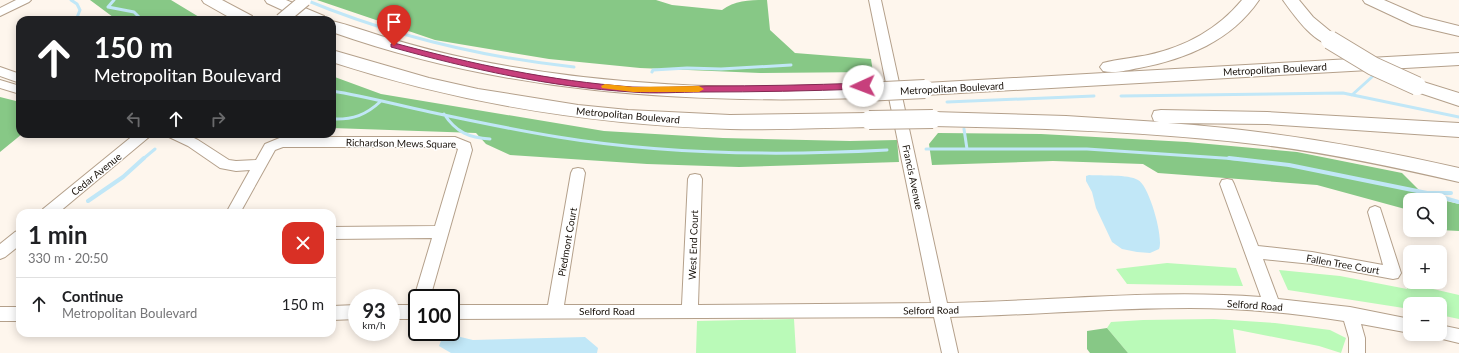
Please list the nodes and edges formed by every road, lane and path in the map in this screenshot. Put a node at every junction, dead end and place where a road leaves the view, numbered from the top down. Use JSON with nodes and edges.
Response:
{"nodes":[{"id":1,"x":25,"y":0,"type":"edge"},
{"id":2,"x":210,"y":0,"type":"edge"},
{"id":3,"x":273,"y":0,"type":"edge"},
{"id":4,"x":305,"y":0,"type":"edge"},
{"id":5,"x":875,"y":0,"type":"edge"},
{"id":6,"x":1251,"y":0,"type":"edge"},
{"id":7,"x":1291,"y":0,"type":"edge"},
{"id":8,"x":1372,"y":0,"type":"edge"},
{"id":9,"x":0,"y":13,"type":"edge"},
{"id":10,"x":239,"y":16,"type":"edge"},
{"id":11,"x":286,"y":16,"type":"edge"},
{"id":12,"x":309,"y":16,"type":"edge"},
{"id":13,"x":336,"y":27,"type":"edge"},
{"id":14,"x":1459,"y":31,"type":"edge"},
{"id":15,"x":336,"y":57,"type":"edge"},
{"id":16,"x":1459,"y":59,"type":"edge"},
{"id":17,"x":1459,"y":63,"type":"edge"},
{"id":18,"x":1347,"y":65,"type":"junction"},
{"id":19,"x":0,"y":71,"type":"edge"},
{"id":20,"x":16,"y":77,"type":"edge"},
{"id":21,"x":0,"y":84,"type":"edge"},
{"id":22,"x":924,"y":86,"type":"junction"},
{"id":23,"x":16,"y":89,"type":"edge"},
{"id":24,"x":1459,"y":100,"type":"edge"},
{"id":25,"x":933,"y":119,"type":"junction"},
{"id":26,"x":1459,"y":130,"type":"edge"},
{"id":27,"x":139,"y":138,"type":"edge"},
{"id":28,"x":181,"y":138,"type":"edge"},
{"id":29,"x":259,"y":165,"type":"junction"},
{"id":30,"x":578,"y":173,"type":"dead end"},
{"id":31,"x":1459,"y":175,"type":"edge"},
{"id":32,"x":695,"y":179,"type":"dead end"},
{"id":33,"x":1227,"y":184,"type":"dead end"},
{"id":34,"x":53,"y":209,"type":"edge"},
{"id":35,"x":235,"y":209,"type":"edge"},
{"id":36,"x":1375,"y":212,"type":"dead end"},
{"id":37,"x":440,"y":232,"type":"junction"},
{"id":38,"x":336,"y":233,"type":"edge"},
{"id":39,"x":16,"y":239,"type":"edge"},
{"id":40,"x":1252,"y":252,"type":"junction"},
{"id":41,"x":0,"y":253,"type":"edge"},
{"id":42,"x":424,"y":289,"type":"edge"},
{"id":43,"x":1272,"y":305,"type":"junction"},
{"id":44,"x":941,"y":310,"type":"junction"},
{"id":45,"x":690,"y":311,"type":"junction"},
{"id":46,"x":336,"y":312,"type":"edge"},
{"id":47,"x":348,"y":312,"type":"edge"},
{"id":48,"x":460,"y":312,"type":"edge"},
{"id":49,"x":555,"y":312,"type":"junction"},
{"id":50,"x":0,"y":314,"type":"edge"},
{"id":51,"x":16,"y":314,"type":"edge"},
{"id":52,"x":1350,"y":314,"type":"junction"},
{"id":53,"x":1403,"y":325,"type":"edge"},
{"id":54,"x":1447,"y":333,"type":"edge"},
{"id":55,"x":1459,"y":336,"type":"edge"},
{"id":56,"x":950,"y":353,"type":"edge"},
{"id":57,"x":1357,"y":353,"type":"edge"}],
"edges":[{"from":1,"to":9,"type":"street"},
{"from":2,"to":10,"type":"highway"},
{"from":3,"to":12,"type":"highway"},
{"from":4,"to":11,"type":"street","bridge":true},
{"from":5,"to":44,"type":"street","name":"Francis Avenue"},
{"from":6,"to":22,"type":"highway"},
{"from":7,"to":24,"type":"highway","bridge":true},
{"from":8,"to":14,"type":"highway"},
{"from":13,"to":22,"type":"highway","name":"Metropolitan Boulevard","bridge":true},
{"from":15,"to":25,"type":"highway","name":"Metropolitan Boulevard","bridge":true},
{"from":16,"to":18,"type":"highway","name":"Metropolitan Boulevard"},
{"from":17,"to":18,"type":"highway"},
{"from":18,"to":22,"type":"highway","name":"Metropolitan Boulevard"},
{"from":19,"to":20,"type":"street"},
{"from":21,"to":23,"type":"street"},
{"from":25,"to":26,"type":"highway","name":"Metropolitan Boulevard"},
{"from":25,"to":31,"type":"highway"},
{"from":27,"to":34,"type":"street","name":"Cedar Avenue"},
{"from":28,"to":29,"type":"street"},
{"from":29,"to":35,"type":"street","name":"Richardson Mews Square"},
{"from":29,"to":37,"type":"street","name":"Richardson Mews Square"},
{"from":30,"to":49,"type":"street","name":"Piedmont Court"},
{"from":32,"to":45,"type":"street","name":"West End Court"},
{"from":33,"to":40,"type":"street"},
{"from":36,"to":40,"type":"street","name":"Fallen Tree Court"},
{"from":37,"to":38,"type":"street"},
{"from":37,"to":42,"type":"street","name":"Richardson Mews Square"},
{"from":39,"to":41,"type":"street"},
{"from":40,"to":43,"type":"street"},
{"from":43,"to":44,"type":"street","name":"Selford Road"},
{"from":43,"to":52,"type":"street","name":"Selford Road"},
{"from":44,"to":45,"type":"street","name":"Selford Road"},
{"from":44,"to":56,"type":"street","name":"Francis Avenue"},
{"from":45,"to":49,"type":"street","name":"Selford Road"},
{"from":46,"to":47,"type":"street"},
{"from":48,"to":49,"type":"street","name":"Selford Road"},
{"from":50,"to":51,"type":"street"},
{"from":52,"to":53,"type":"street","name":"Selford Road"},
{"from":52,"to":57,"type":"street"},
{"from":54,"to":55,"type":"street"}]}
